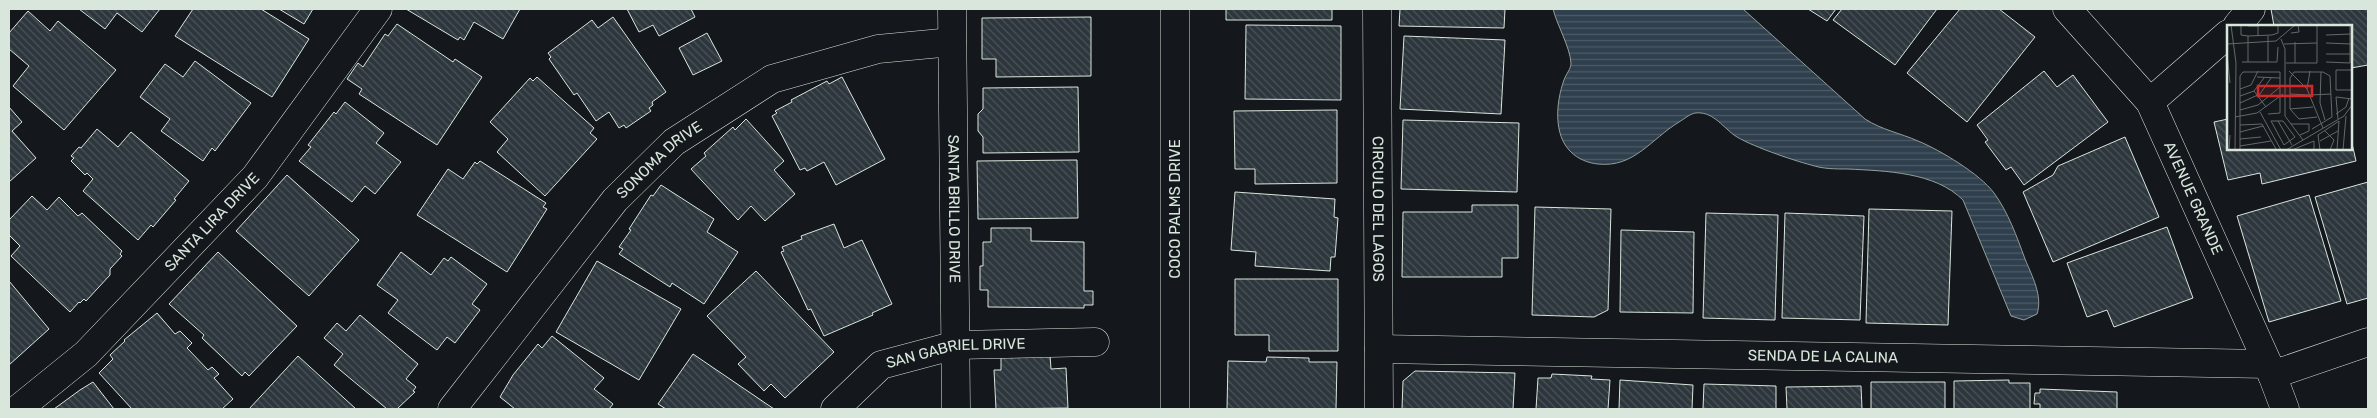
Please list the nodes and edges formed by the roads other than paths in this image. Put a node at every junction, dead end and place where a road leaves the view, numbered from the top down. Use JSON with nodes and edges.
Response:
{"nodes":[{"id":1,"x":378,"y":9,"type":"edge"},
{"id":2,"x":952,"y":9,"type":"edge"},
{"id":3,"x":1175,"y":9,"type":"edge"},
{"id":4,"x":1377,"y":9,"type":"edge"},
{"id":5,"x":2067,"y":9,"type":"edge"},
{"id":6,"x":2251,"y":9,"type":"edge"},
{"id":7,"x":2238,"y":25,"type":"edge"},
{"id":8,"x":2227,"y":35,"type":"edge"},
{"id":9,"x":952,"y":42,"type":"junction"},
{"id":10,"x":2150,"y":102,"type":"junction"},
{"id":11,"x":1095,"y":342,"type":"dead end"},
{"id":12,"x":2368,"y":342,"type":"edge"},
{"id":13,"x":956,"y":345,"type":"junction"},
{"id":14,"x":1379,"y":350,"type":"junction"},
{"id":15,"x":2270,"y":369,"type":"junction"},
{"id":16,"x":18,"y":409,"type":"edge"},
{"id":17,"x":452,"y":409,"type":"edge"},
{"id":18,"x":835,"y":409,"type":"edge"},
{"id":19,"x":956,"y":409,"type":"edge"},
{"id":20,"x":1175,"y":409,"type":"edge"},
{"id":21,"x":1379,"y":409,"type":"edge"},
{"id":22,"x":2285,"y":409,"type":"edge"}],
"edges":[{"from":1,"to":16,"type":"street","name":"SANTA LIRA DRIVE"},
{"from":2,"to":9,"type":"street","name":"SANTA BRILLO DRIVE"},
{"from":3,"to":20,"type":"street","name":"COCO PALMS DRIVE"},
{"from":4,"to":14,"type":"street","name":"CIRCULO DEL LAGOS"},
{"from":5,"to":10,"type":"street","name":"AVENUE GRANDE"},
{"from":6,"to":7,"type":"street"},
{"from":8,"to":10,"type":"street"},
{"from":9,"to":13,"type":"street","name":"SANTA BRILLO DRIVE"},
{"from":9,"to":17,"type":"street","name":"SONOMA DRIVE"},
{"from":10,"to":15,"type":"street","name":"AVENUE GRANDE"},
{"from":11,"to":13,"type":"street","name":"SAN GABRIEL DRIVE"},
{"from":12,"to":15,"type":"street","name":"SENDA DE LA CALINA"},
{"from":13,"to":18,"type":"street","name":"SAN GABRIEL DRIVE"},
{"from":13,"to":19,"type":"street","name":"SANTA BRILLO DRIVE"},
{"from":14,"to":15,"type":"street","name":"SENDA DE LA CALINA"},
{"from":14,"to":21,"type":"street","name":"CIRCULO DEL LAGOS"},
{"from":15,"to":22,"type":"street","name":"AVENUE GRANDE"}]}
